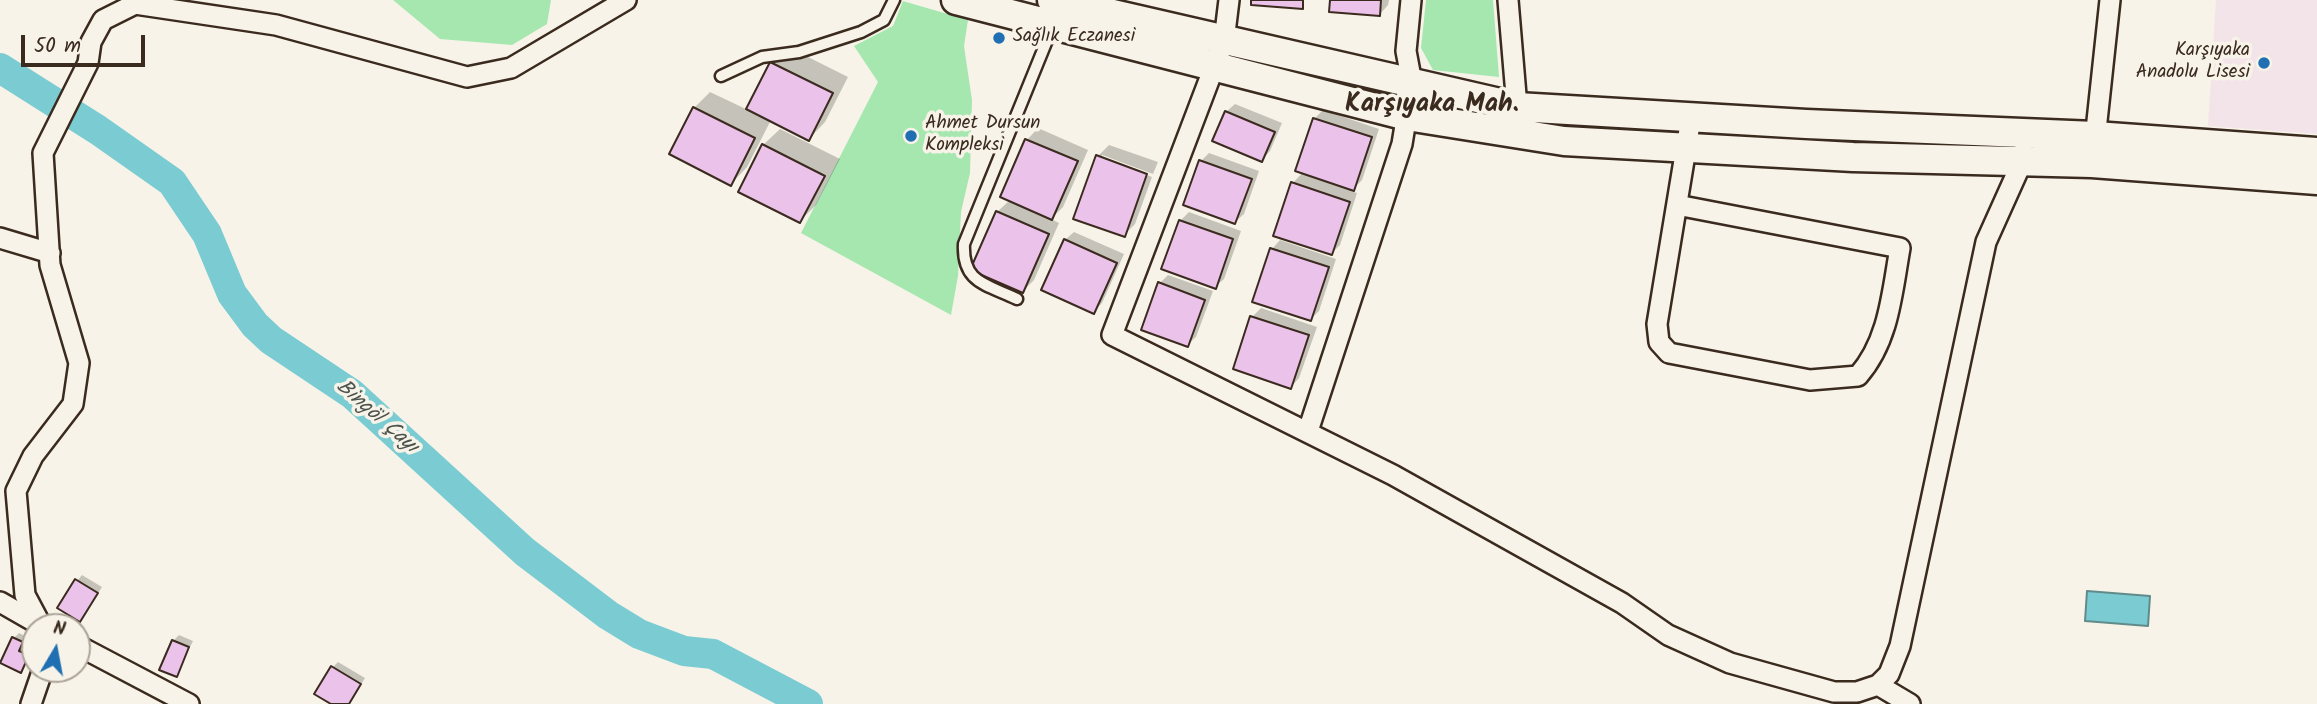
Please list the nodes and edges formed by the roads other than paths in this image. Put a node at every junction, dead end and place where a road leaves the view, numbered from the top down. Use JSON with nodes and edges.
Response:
{"nodes":[{"id":1,"x":626,"y":0,"type":"edge"},
{"id":2,"x":894,"y":0,"type":"edge"},
{"id":3,"x":956,"y":0,"type":"edge"},
{"id":4,"x":1229,"y":0,"type":"edge"},
{"id":5,"x":1411,"y":0,"type":"edge"},
{"id":6,"x":1508,"y":0,"type":"edge"},
{"id":7,"x":2110,"y":0,"type":"edge"},
{"id":8,"x":1054,"y":6,"type":"edge"},
{"id":9,"x":1220,"y":53,"type":"junction"},
{"id":10,"x":721,"y":76,"type":"dead end"},
{"id":11,"x":1412,"y":83,"type":"junction"},
{"id":12,"x":1517,"y":107,"type":"junction"},
{"id":13,"x":1407,"y":116,"type":"junction"},
{"id":14,"x":1691,"y":118,"type":"junction"},
{"id":15,"x":2025,"y":132,"type":"junction"},
{"id":16,"x":1687,"y":148,"type":"junction"},
{"id":17,"x":2094,"y":149,"type":"junction"},
{"id":18,"x":2317,"y":152,"type":"edge"},
{"id":19,"x":2022,"y":162,"type":"junction"},
{"id":20,"x":2317,"y":180,"type":"edge"},
{"id":21,"x":1677,"y":205,"type":"junction"},
{"id":22,"x":0,"y":238,"type":"edge"},
{"id":23,"x":50,"y":253,"type":"junction"},
{"id":24,"x":1017,"y":299,"type":"dead end"},
{"id":25,"x":1308,"y":431,"type":"junction"},
{"id":26,"x":0,"y":602,"type":"edge"},
{"id":27,"x":35,"y":613,"type":"edge"},
{"id":28,"x":21,"y":614,"type":"edge"},
{"id":29,"x":91,"y":652,"type":"edge"},
{"id":30,"x":38,"y":683,"type":"edge"},
{"id":31,"x":1878,"y":685,"type":"junction"},
{"id":32,"x":31,"y":704,"type":"edge"},
{"id":33,"x":189,"y":704,"type":"edge"},
{"id":34,"x":1910,"y":704,"type":"edge"}],
"edges":[{"from":1,"to":23,"type":"street"},
{"from":2,"to":10,"type":"lane"},
{"from":3,"to":8,"type":"street"},
{"from":4,"to":9,"type":"street"},
{"from":5,"to":11,"type":"street"},
{"from":6,"to":12,"type":"street"},
{"from":7,"to":17,"type":"street"},
{"from":8,"to":9,"type":"street"},
{"from":8,"to":24,"type":"lane"},
{"from":9,"to":11,"type":"street"},
{"from":9,"to":13,"type":"street"},
{"from":9,"to":25,"type":"street"},
{"from":11,"to":12,"type":"street"},
{"from":11,"to":13,"type":"street"},
{"from":12,"to":14,"type":"street"},
{"from":13,"to":16,"type":"street"},
{"from":13,"to":25,"type":"street"},
{"from":14,"to":15,"type":"street"},
{"from":14,"to":16,"type":"street"},
{"from":15,"to":17,"type":"street"},
{"from":15,"to":19,"type":"street"},
{"from":16,"to":19,"type":"street"},
{"from":16,"to":21,"type":"street"},
{"from":17,"to":18,"type":"street"},
{"from":17,"to":19,"type":"street"},
{"from":17,"to":20,"type":"street"},
{"from":19,"to":31,"type":"street"},
{"from":21,"to":21,"type":"street"},
{"from":22,"to":23,"type":"street"},
{"from":23,"to":27,"type":"street"},
{"from":25,"to":31,"type":"street"},
{"from":26,"to":28,"type":"street"},
{"from":29,"to":33,"type":"street"},
{"from":30,"to":32,"type":"street"},
{"from":31,"to":34,"type":"street"}]}
